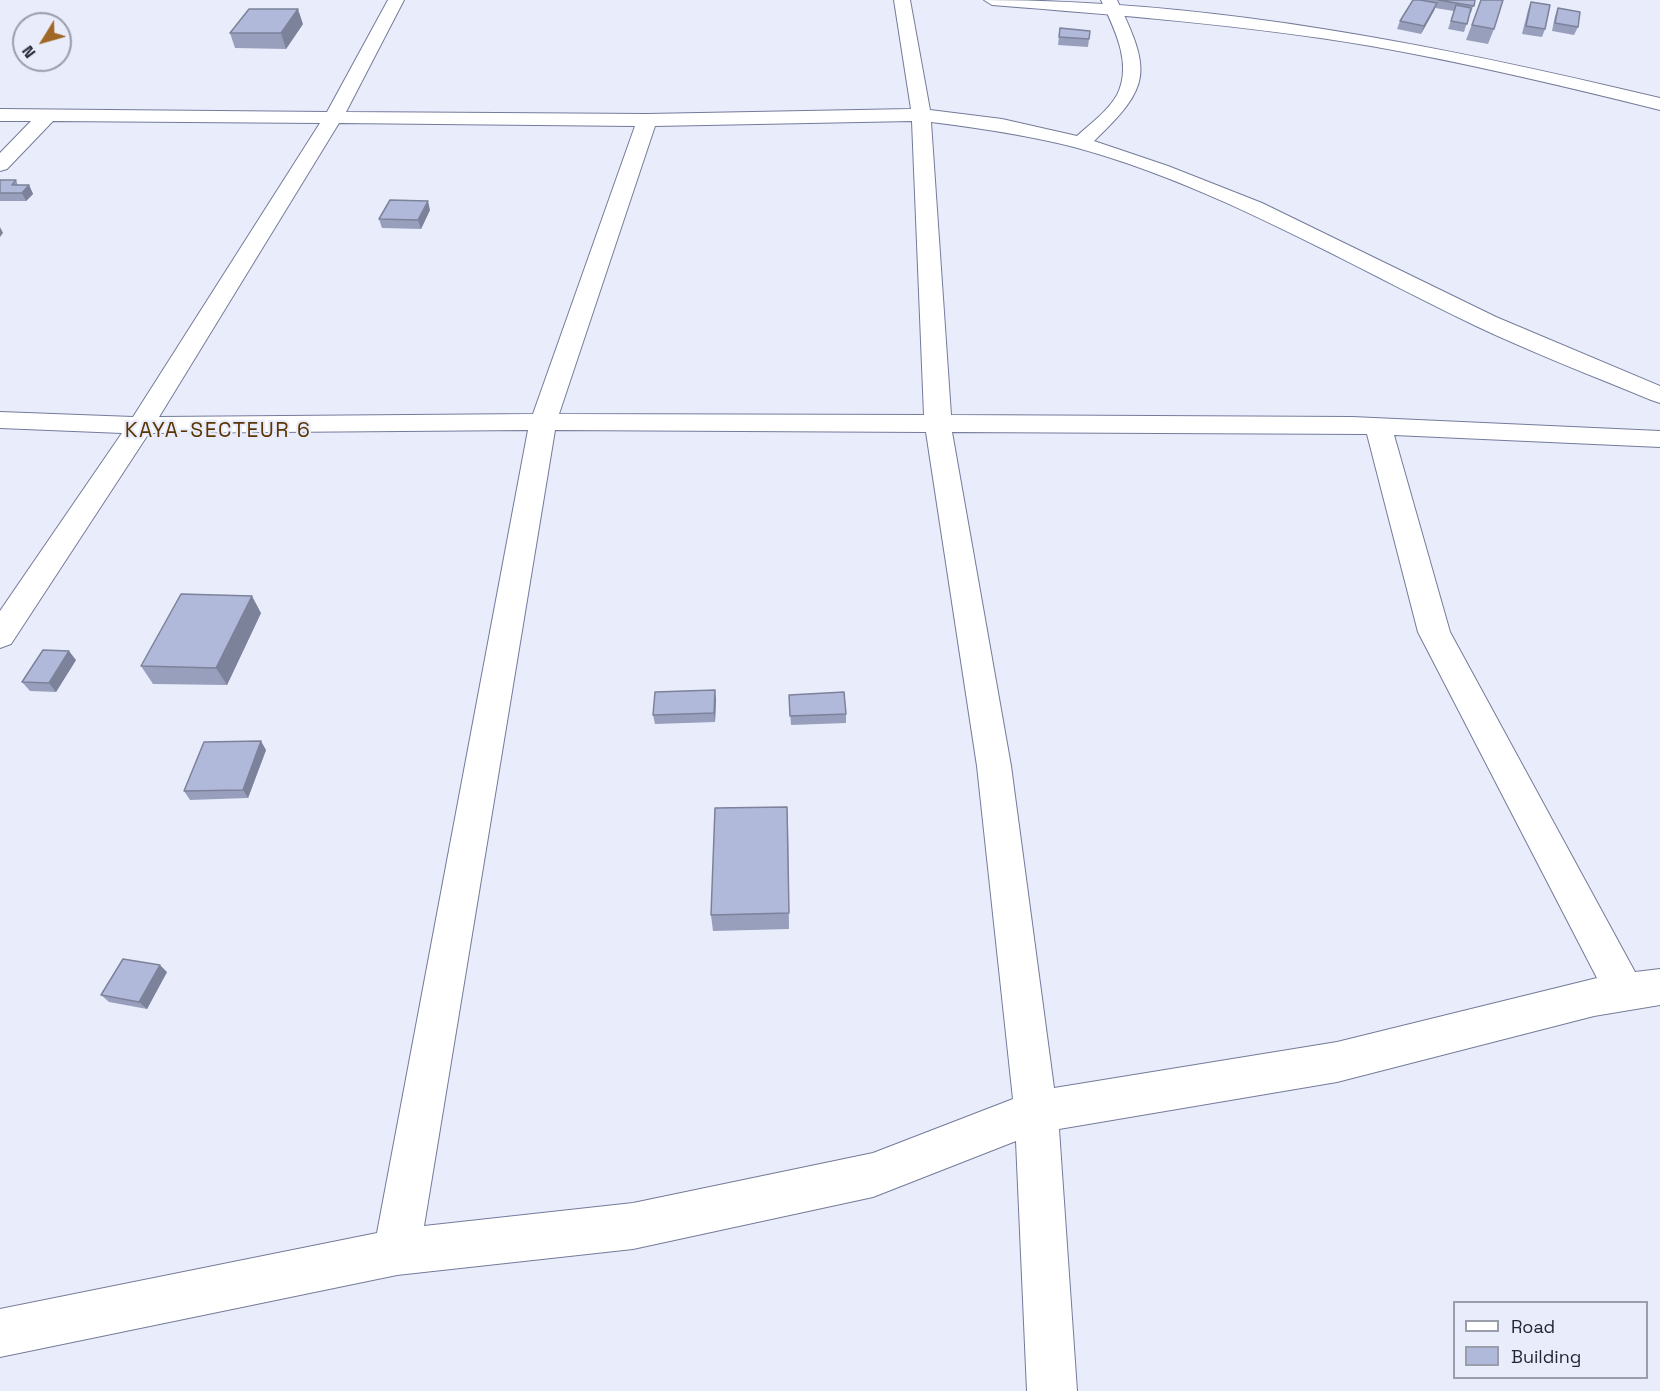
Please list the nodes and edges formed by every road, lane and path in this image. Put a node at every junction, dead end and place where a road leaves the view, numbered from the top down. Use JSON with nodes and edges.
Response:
{"nodes":[{"id":1,"x":396,"y":0,"type":"edge"},
{"id":2,"x":902,"y":0,"type":"edge"},
{"id":3,"x":992,"y":0,"type":"edge"},
{"id":4,"x":1111,"y":4,"type":"edge"},
{"id":5,"x":1660,"y":104,"type":"edge"},
{"id":6,"x":0,"y":115,"type":"edge"},
{"id":7,"x":48,"y":115,"type":"junction"},
{"id":8,"x":334,"y":116,"type":"junction"},
{"id":9,"x":921,"y":116,"type":"junction"},
{"id":10,"x":647,"y":120,"type":"junction"},
{"id":11,"x":1081,"y":143,"type":"junction"},
{"id":12,"x":0,"y":165,"type":"edge"},
{"id":13,"x":1660,"y":395,"type":"edge"},
{"id":14,"x":0,"y":420,"type":"edge"},
{"id":15,"x":543,"y":422,"type":"junction"},
{"id":16,"x":141,"y":425,"type":"junction"},
{"id":17,"x":938,"y":425,"type":"junction"},
{"id":18,"x":1378,"y":426,"type":"junction"},
{"id":19,"x":1660,"y":439,"type":"edge"},
{"id":20,"x":0,"y":636,"type":"edge"},
{"id":21,"x":1643,"y":990,"type":"edge"},
{"id":22,"x":1036,"y":1112,"type":"junction"},
{"id":23,"x":397,"y":1252,"type":"junction"},
{"id":24,"x":0,"y":1333,"type":"edge"},
{"id":25,"x":1052,"y":1391,"type":"edge"}],
"edges":[{"from":1,"to":8,"type":"street"},
{"from":2,"to":9,"type":"street"},
{"from":3,"to":4,"type":"street"},
{"from":4,"to":5,"type":"street"},
{"from":4,"to":11,"type":"street"},
{"from":6,"to":7,"type":"street"},
{"from":7,"to":8,"type":"street"},
{"from":7,"to":12,"type":"street"},
{"from":8,"to":10,"type":"street"},
{"from":8,"to":16,"type":"street"},
{"from":9,"to":10,"type":"street"},
{"from":9,"to":11,"type":"street"},
{"from":9,"to":17,"type":"street"},
{"from":10,"to":15,"type":"street"},
{"from":11,"to":13,"type":"street"},
{"from":14,"to":16,"type":"street"},
{"from":15,"to":16,"type":"street"},
{"from":15,"to":17,"type":"street"},
{"from":15,"to":23,"type":"street"},
{"from":16,"to":20,"type":"street"},
{"from":17,"to":18,"type":"street"},
{"from":17,"to":22,"type":"street"},
{"from":18,"to":19,"type":"street"},
{"from":18,"to":21,"type":"street"},
{"from":21,"to":22,"type":"street"},
{"from":22,"to":23,"type":"street"},
{"from":22,"to":25,"type":"street"},
{"from":23,"to":24,"type":"street"}]}
